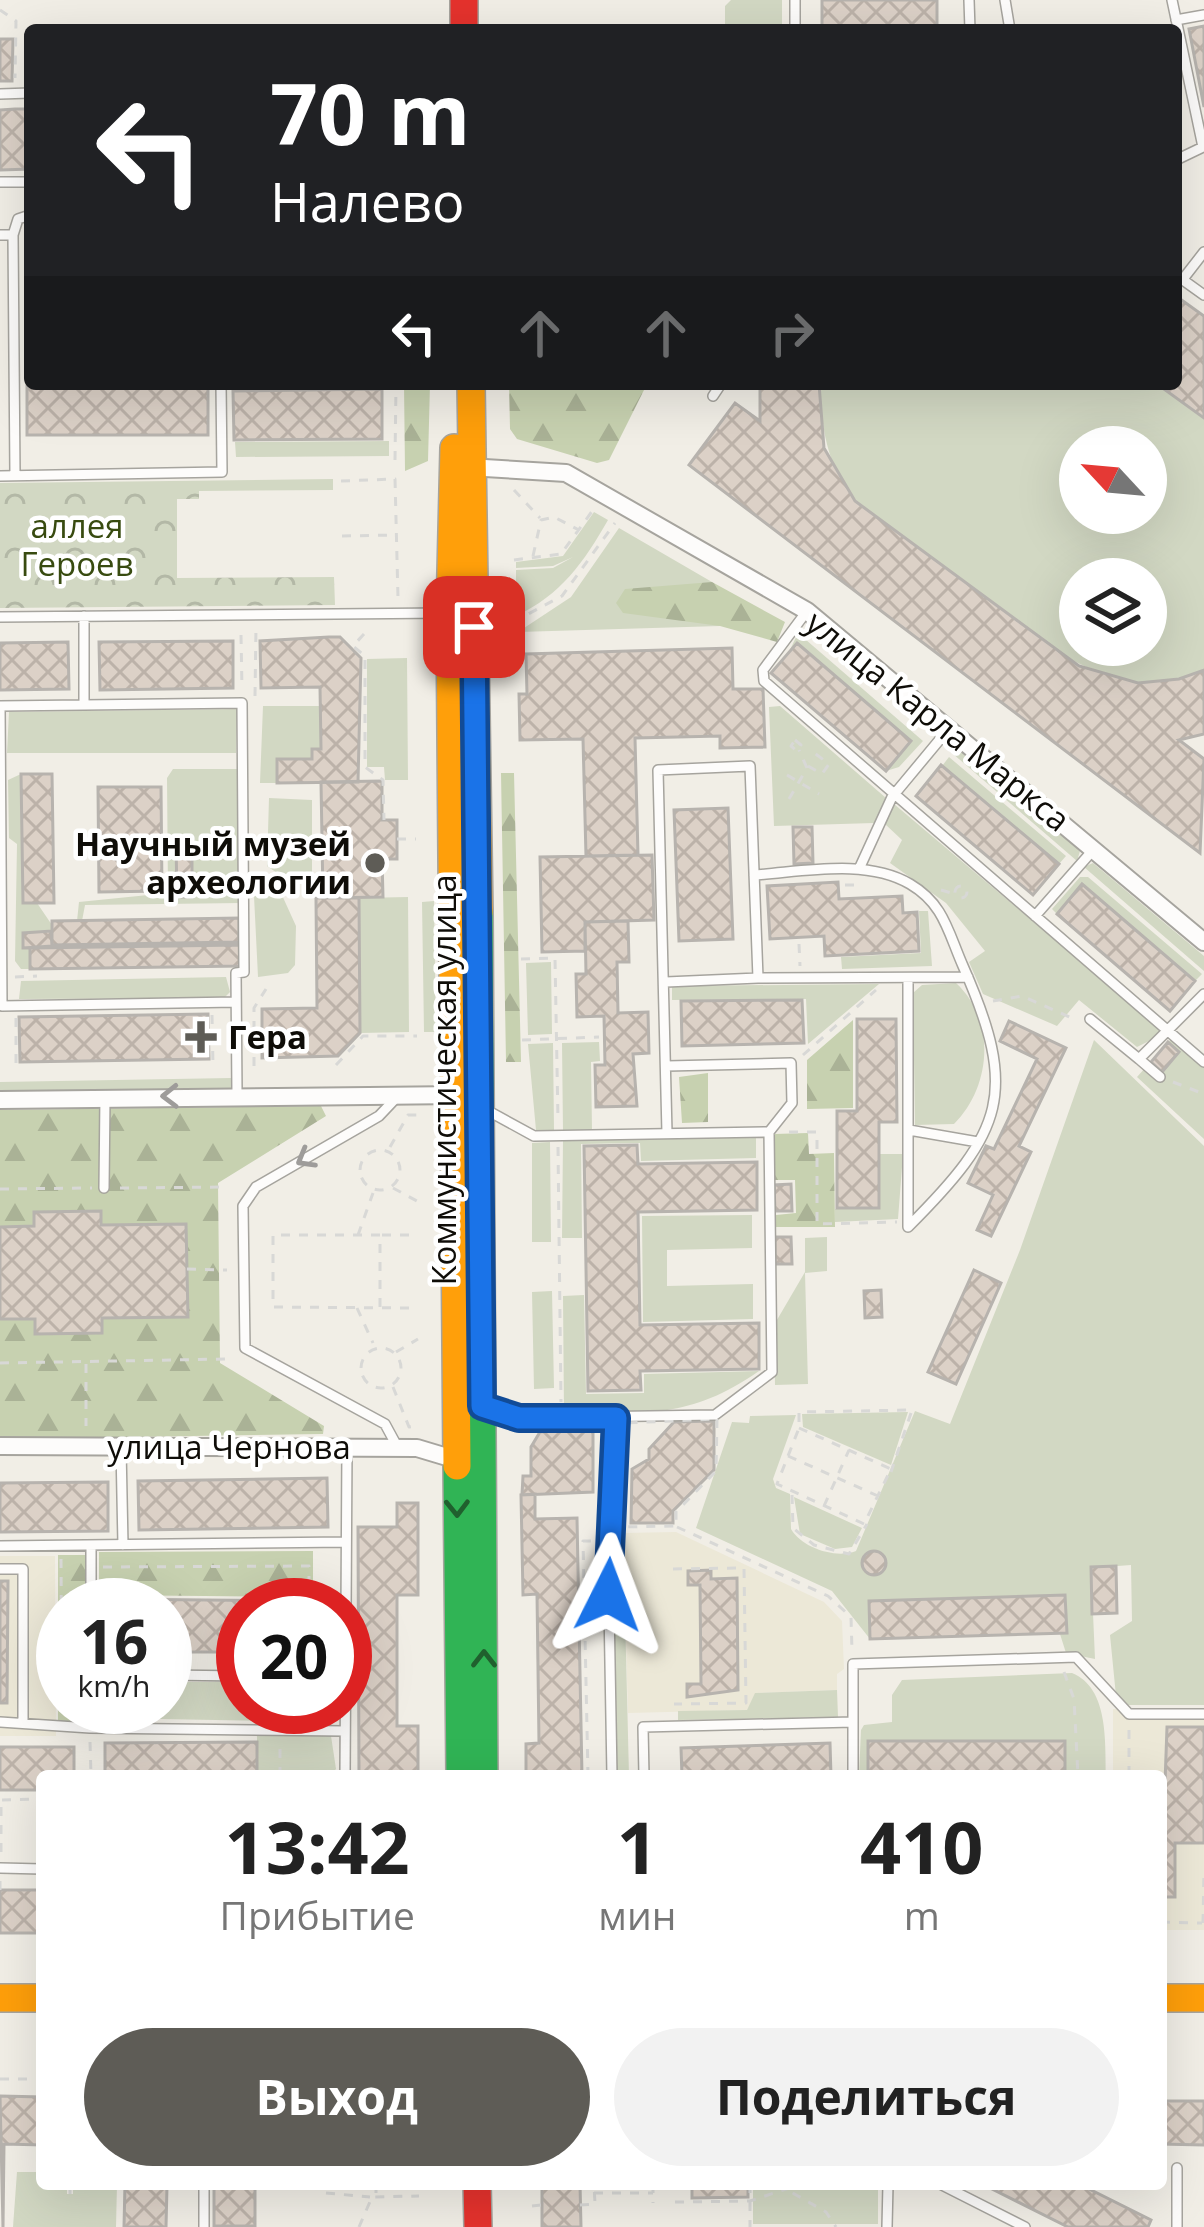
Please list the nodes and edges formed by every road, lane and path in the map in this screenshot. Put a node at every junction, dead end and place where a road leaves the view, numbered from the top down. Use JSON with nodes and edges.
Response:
{"nodes":[{"id":1,"x":1172,"y":0,"type":"edge"},
{"id":2,"x":0,"y":10,"type":"edge"},
{"id":3,"x":1204,"y":15,"type":"edge"},
{"id":4,"x":1177,"y":20,"type":"junction"},
{"id":5,"x":1178,"y":24,"type":"edge"},
{"id":6,"x":1182,"y":44,"type":"edge"},
{"id":7,"x":15,"y":74,"type":"dead end"},
{"id":8,"x":1182,"y":157,"type":"edge"},
{"id":9,"x":24,"y":218,"type":"edge"},
{"id":10,"x":0,"y":235,"type":"edge"},
{"id":11,"x":13,"y":235,"type":"junction"},
{"id":12,"x":1204,"y":252,"type":"edge"},
{"id":13,"x":1182,"y":274,"type":"edge"},
{"id":14,"x":221,"y":390,"type":"edge"},
{"id":15,"x":396,"y":390,"type":"edge"},
{"id":16,"x":455,"y":390,"type":"edge"},
{"id":17,"x":470,"y":390,"type":"edge"},
{"id":18,"x":717,"y":390,"type":"edge"},
{"id":19,"x":713,"y":396,"type":"dead end"},
{"id":20,"x":395,"y":460,"type":"dead end"},
{"id":21,"x":463,"y":467,"type":"junction"},
{"id":22,"x":15,"y":475,"type":"junction"},
{"id":23,"x":0,"y":476,"type":"edge"},
{"id":24,"x":341,"y":481,"type":"dead end"},
{"id":25,"x":513,"y":488,"type":"dead end"},
{"id":26,"x":593,"y":509,"type":"dead end"},
{"id":27,"x":541,"y":520,"type":"junction"},
{"id":28,"x":616,"y":521,"type":"dead end"},
{"id":29,"x":581,"y":531,"type":"junction"},
{"id":30,"x":397,"y":535,"type":"junction"},
{"id":31,"x":341,"y":536,"type":"dead end"},
{"id":32,"x":514,"y":560,"type":"dead end"},
{"id":33,"x":533,"y":560,"type":"junction"},
{"id":34,"x":398,"y":598,"type":"dead end"},
{"id":35,"x":807,"y":611,"type":"junction"},
{"id":36,"x":450,"y":613,"type":"junction"},
{"id":37,"x":256,"y":615,"type":"junction"},
{"id":38,"x":84,"y":616,"type":"junction"},
{"id":39,"x":0,"y":617,"type":"edge"},
{"id":40,"x":514,"y":622,"type":"dead end"},
{"id":41,"x":364,"y":634,"type":"dead end"},
{"id":42,"x":241,"y":635,"type":"dead end"},
{"id":43,"x":255,"y":697,"type":"dead end"},
{"id":44,"x":242,"y":703,"type":"junction"},
{"id":45,"x":85,"y":705,"type":"junction"},
{"id":46,"x":951,"y":726,"type":"junction"},
{"id":47,"x":806,"y":738,"type":"dead end"},
{"id":48,"x":0,"y":760,"type":"edge"},
{"id":49,"x":808,"y":766,"type":"junction"},
{"id":50,"x":787,"y":775,"type":"dead end"},
{"id":51,"x":799,"y":782,"type":"junction"},
{"id":52,"x":819,"y":794,"type":"dead end"},
{"id":53,"x":892,"y":797,"type":"junction"},
{"id":54,"x":789,"y":799,"type":"dead end"},
{"id":55,"x":384,"y":820,"type":"dead end"},
{"id":56,"x":397,"y":839,"type":"dead end"},
{"id":57,"x":416,"y":839,"type":"dead end"},
{"id":58,"x":1094,"y":849,"type":"junction"},
{"id":59,"x":860,"y":869,"type":"junction"},
{"id":60,"x":754,"y":874,"type":"junction"},
{"id":61,"x":863,"y":884,"type":"dead end"},
{"id":62,"x":845,"y":885,"type":"dead end"},
{"id":63,"x":1035,"y":916,"type":"junction"},
{"id":64,"x":1204,"y":942,"type":"edge"},
{"id":65,"x":799,"y":944,"type":"dead end"},
{"id":66,"x":521,"y":959,"type":"dead end"},
{"id":67,"x":800,"y":974,"type":"dead end"},
{"id":68,"x":37,"y":976,"type":"dead end"},
{"id":69,"x":2,"y":977,"type":"edge"},
{"id":70,"x":968,"y":977,"type":"junction"},
{"id":71,"x":758,"y":978,"type":"junction"},
{"id":72,"x":908,"y":979,"type":"junction"},
{"id":73,"x":888,"y":980,"type":"junction"},
{"id":74,"x":666,"y":982,"type":"junction"},
{"id":75,"x":266,"y":989,"type":"dead end"},
{"id":76,"x":1204,"y":994,"type":"edge"},
{"id":77,"x":236,"y":1002,"type":"junction"},
{"id":78,"x":212,"y":1003,"type":"junction"},
{"id":79,"x":977,"y":1004,"type":"junction"},
{"id":80,"x":15,"y":1006,"type":"junction"},
{"id":81,"x":1085,"y":1021,"type":"joint"},
{"id":82,"x":1171,"y":1033,"type":"junction"},
{"id":83,"x":417,"y":1036,"type":"dead end"},
{"id":84,"x":599,"y":1037,"type":"dead end"},
{"id":85,"x":557,"y":1039,"type":"junction"},
{"id":86,"x":523,"y":1040,"type":"dead end"},
{"id":87,"x":1139,"y":1059,"type":"junction"},
{"id":88,"x":1204,"y":1062,"type":"edge"},
{"id":89,"x":791,"y":1063,"type":"junction"},
{"id":90,"x":336,"y":1065,"type":"dead end"},
{"id":91,"x":254,"y":1066,"type":"dead end"},
{"id":92,"x":667,"y":1066,"type":"junction"},
{"id":93,"x":213,"y":1067,"type":"dead end"},
{"id":94,"x":16,"y":1070,"type":"dead end"},
{"id":95,"x":1160,"y":1077,"type":"joint"},
{"id":96,"x":454,"y":1091,"type":"junction"},
{"id":97,"x":400,"y":1093,"type":"junction"},
{"id":98,"x":237,"y":1094,"type":"junction"},
{"id":99,"x":1204,"y":1094,"type":"edge"},
{"id":100,"x":105,"y":1097,"type":"junction"},
{"id":101,"x":0,"y":1100,"type":"edge"},
{"id":102,"x":481,"y":1108,"type":"junction"},
{"id":103,"x":417,"y":1114,"type":"dead end"},
{"id":104,"x":454,"y":1128,"type":"junction"},
{"id":105,"x":909,"y":1130,"type":"junction"},
{"id":106,"x":769,"y":1132,"type":"junction"},
{"id":107,"x":667,"y":1133,"type":"junction"},
{"id":108,"x":558,"y":1135,"type":"junction"},
{"id":109,"x":978,"y":1142,"type":"junction"},
{"id":110,"x":389,"y":1150,"type":"junction"},
{"id":111,"x":392,"y":1186,"type":"junction"},
{"id":112,"x":104,"y":1188,"type":"dead end"},
{"id":113,"x":374,"y":1191,"type":"junction"},
{"id":114,"x":417,"y":1201,"type":"dead end"},
{"id":115,"x":903,"y":1215,"type":"dead end"},
{"id":116,"x":357,"y":1235,"type":"junction"},
{"id":117,"x":380,"y":1235,"type":"junction"},
{"id":118,"x":417,"y":1235,"type":"dead end"},
{"id":119,"x":187,"y":1269,"type":"dead end"},
{"id":120,"x":227,"y":1270,"type":"dead end"},
{"id":121,"x":357,"y":1306,"type":"junction"},
{"id":122,"x":380,"y":1307,"type":"junction"},
{"id":123,"x":418,"y":1308,"type":"dead end"},
{"id":124,"x":418,"y":1339,"type":"dead end"},
{"id":125,"x":375,"y":1347,"type":"junction"},
{"id":126,"x":394,"y":1353,"type":"junction"},
{"id":127,"x":228,"y":1359,"type":"dead end"},
{"id":128,"x":86,"y":1362,"type":"junction"},
{"id":129,"x":0,"y":1363,"type":"edge"},
{"id":130,"x":392,"y":1385,"type":"junction"},
{"id":131,"x":482,"y":1406,"type":"junction"},
{"id":132,"x":561,"y":1418,"type":"junction"},
{"id":133,"x":616,"y":1418,"type":"junction"},
{"id":134,"x":418,"y":1426,"type":"dead end"},
{"id":135,"x":799,"y":1428,"type":"junction"},
{"id":136,"x":86,"y":1433,"type":"dead end"},
{"id":137,"x":0,"y":1446,"type":"edge"},
{"id":138,"x":121,"y":1447,"type":"junction"},
{"id":139,"x":347,"y":1448,"type":"junction"},
{"id":140,"x":398,"y":1448,"type":"junction"},
{"id":141,"x":849,"y":1450,"type":"junction"},
{"id":142,"x":786,"y":1455,"type":"junction"},
{"id":143,"x":457,"y":1460,"type":"junction"},
{"id":144,"x":891,"y":1472,"type":"junction"},
{"id":145,"x":836,"y":1478,"type":"junction"},
{"id":146,"x":793,"y":1493,"type":"junction"},
{"id":147,"x":880,"y":1498,"type":"junction"},
{"id":148,"x":823,"y":1507,"type":"junction"},
{"id":149,"x":868,"y":1521,"type":"junction"},
{"id":150,"x":676,"y":1526,"type":"junction"},
{"id":151,"x":610,"y":1540,"type":"junction"},
{"id":152,"x":346,"y":1542,"type":"junction"},
{"id":153,"x":61,"y":1545,"type":"junction"},
{"id":154,"x":92,"y":1545,"type":"junction"},
{"id":155,"x":123,"y":1545,"type":"junction"},
{"id":156,"x":0,"y":1546,"type":"edge"},
{"id":157,"x":92,"y":1568,"type":"junction"},
{"id":158,"x":0,"y":1569,"type":"edge"},
{"id":159,"x":673,"y":1569,"type":"dead end"},
{"id":160,"x":61,"y":1578,"type":"edge"},
{"id":161,"x":92,"y":1578,"type":"edge"},
{"id":162,"x":309,"y":1578,"type":"edge"},
{"id":163,"x":346,"y":1578,"type":"edge"},
{"id":164,"x":1055,"y":1658,"type":"junction"},
{"id":165,"x":853,"y":1664,"type":"junction"},
{"id":166,"x":674,"y":1705,"type":"dead end"},
{"id":167,"x":1129,"y":1714,"type":"junction"},
{"id":168,"x":1204,"y":1714,"type":"edge"},
{"id":169,"x":0,"y":1722,"type":"edge"},
{"id":170,"x":23,"y":1722,"type":"junction"},
{"id":171,"x":853,"y":1722,"type":"junction"},
{"id":172,"x":36,"y":1728,"type":"edge"},
{"id":173,"x":90,"y":1734,"type":"edge"},
{"id":174,"x":280,"y":1734,"type":"edge"},
{"id":175,"x":345,"y":1734,"type":"edge"},
{"id":176,"x":91,"y":1770,"type":"edge"},
{"id":177,"x":280,"y":1770,"type":"edge"},
{"id":178,"x":345,"y":1770,"type":"edge"},
{"id":179,"x":460,"y":1770,"type":"edge"},
{"id":180,"x":484,"y":1770,"type":"edge"},
{"id":181,"x":588,"y":1770,"type":"edge"},
{"id":182,"x":612,"y":1770,"type":"edge"},
{"id":183,"x":644,"y":1770,"type":"edge"},
{"id":184,"x":854,"y":1770,"type":"edge"},
{"id":185,"x":1078,"y":1770,"type":"edge"},
{"id":186,"x":1130,"y":1770,"type":"edge"},
{"id":187,"x":1,"y":1799,"type":"edge"},
{"id":188,"x":36,"y":1799,"type":"edge"},
{"id":189,"x":0,"y":1868,"type":"edge"},
{"id":190,"x":36,"y":1869,"type":"edge"},
{"id":191,"x":1204,"y":1870,"type":"edge"},
{"id":192,"x":1167,"y":1922,"type":"edge"},
{"id":193,"x":1203,"y":1923,"type":"edge"},
{"id":194,"x":1167,"y":1998,"type":"edge"},
{"id":195,"x":1204,"y":1998,"type":"edge"},
{"id":196,"x":0,"y":1999,"type":"edge"},
{"id":197,"x":36,"y":1999,"type":"edge"},
{"id":198,"x":0,"y":2079,"type":"edge"},
{"id":199,"x":36,"y":2079,"type":"edge"},
{"id":200,"x":1178,"y":2168,"type":"dead end"},
{"id":201,"x":70,"y":2190,"type":"edge"},
{"id":202,"x":204,"y":2190,"type":"edge"},
{"id":203,"x":375,"y":2190,"type":"edge"},
{"id":204,"x":477,"y":2190,"type":"edge"},
{"id":205,"x":750,"y":2190,"type":"edge"},
{"id":206,"x":780,"y":2190,"type":"edge"},
{"id":207,"x":785,"y":2190,"type":"edge"},
{"id":208,"x":888,"y":2190,"type":"edge"},
{"id":209,"x":952,"y":2190,"type":"edge"},
{"id":210,"x":326,"y":2193,"type":"dead end"},
{"id":211,"x":594,"y":2193,"type":"joint"},
{"id":212,"x":653,"y":2193,"type":"joint"},
{"id":213,"x":70,"y":2194,"type":"dead end"},
{"id":214,"x":419,"y":2196,"type":"dead end"},
{"id":215,"x":374,"y":2197,"type":"junction"},
{"id":216,"x":750,"y":2201,"type":"junction"},
{"id":217,"x":675,"y":2202,"type":"dead end"},
{"id":218,"x":653,"y":2203,"type":"dead end"},
{"id":219,"x":542,"y":2205,"type":"dead end"},
{"id":220,"x":580,"y":2205,"type":"dead end"},
{"id":221,"x":532,"y":2206,"type":"dead end"},
{"id":222,"x":204,"y":2227,"type":"edge"},
{"id":223,"x":359,"y":2227,"type":"edge"},
{"id":224,"x":478,"y":2227,"type":"edge"},
{"id":225,"x":750,"y":2227,"type":"edge"},
{"id":226,"x":836,"y":2227,"type":"edge"},
{"id":227,"x":887,"y":2227,"type":"edge"},
{"id":228,"x":1025,"y":2227,"type":"edge"},
{"id":229,"x":1178,"y":2227,"type":"edge"}],
"edges":[{"from":1,"to":4,"type":"lane"},
{"from":2,"to":7,"type":"path"},
{"from":3,"to":4,"type":"lane"},
{"from":4,"to":5,"type":"lane"},
{"from":6,"to":8,"type":"lane"},
{"from":9,"to":11,"type":"lane"},
{"from":10,"to":11,"type":"lane"},
{"from":11,"to":22,"type":"lane"},
{"from":12,"to":13,"type":"lane"},
{"from":14,"to":22,"type":"lane"},
{"from":15,"to":20,"type":"path"},
{"from":16,"to":21,"type":"main road","name":"Коммунистическая улица"},
{"from":17,"to":21,"type":"main road","name":"Коммунистическая улица"},
{"from":18,"to":19,"type":"lane"},
{"from":21,"to":35,"type":"street","name":"улица Карла Маркса"},
{"from":21,"to":36,"type":"main road","name":"Коммунистическая улица"},
{"from":21,"to":102,"type":"main road","name":"Коммунистическая улица"},
{"from":22,"to":23,"type":"lane"},
{"from":24,"to":30,"type":"path"},
{"from":25,"to":27,"type":"path"},
{"from":26,"to":29,"type":"path"},
{"from":27,"to":29,"type":"path"},
{"from":27,"to":33,"type":"path"},
{"from":28,"to":40,"type":"path"},
{"from":29,"to":33,"type":"path"},
{"from":30,"to":31,"type":"path"},
{"from":30,"to":34,"type":"path"},
{"from":32,"to":33,"type":"path"},
{"from":35,"to":46,"type":"street","name":"улица Карла Маркса"},
{"from":35,"to":53,"type":"lane"},
{"from":36,"to":37,"type":"lane"},
{"from":36,"to":96,"type":"main road","name":"Коммунистическая улица"},
{"from":37,"to":38,"type":"lane"},
{"from":37,"to":43,"type":"path"},
{"from":38,"to":39,"type":"lane"},
{"from":38,"to":45,"type":"lane"},
{"from":41,"to":55,"type":"path"},
{"from":42,"to":44,"type":"path"},
{"from":44,"to":45,"type":"lane"},
{"from":44,"to":77,"type":"lane"},
{"from":45,"to":48,"type":"lane"},
{"from":46,"to":53,"type":"lane"},
{"from":46,"to":58,"type":"street","name":"улица Карла Маркса"},
{"from":47,"to":49,"type":"path"},
{"from":48,"to":69,"type":"lane"},
{"from":49,"to":49,"type":"path"},
{"from":49,"to":51,"type":"path"},
{"from":50,"to":51,"type":"path"},
{"from":51,"to":52,"type":"path"},
{"from":51,"to":54,"type":"path"},
{"from":53,"to":59,"type":"lane"},
{"from":53,"to":63,"type":"lane"},
{"from":56,"to":57,"type":"path"},
{"from":58,"to":63,"type":"lane"},
{"from":58,"to":64,"type":"street","name":"улица Карла Маркса"},
{"from":59,"to":60,"type":"lane"},
{"from":59,"to":70,"type":"lane"},
{"from":60,"to":71,"type":"lane"},
{"from":60,"to":74,"type":"lane"},
{"from":61,"to":62,"type":"path"},
{"from":63,"to":82,"type":"lane"},
{"from":65,"to":67,"type":"path"},
{"from":66,"to":85,"type":"path"},
{"from":68,"to":69,"type":"path"},
{"from":69,"to":80,"type":"lane"},
{"from":70,"to":72,"type":"lane"},
{"from":70,"to":79,"type":"lane"},
{"from":71,"to":73,"type":"lane"},
{"from":71,"to":74,"type":"lane"},
{"from":72,"to":73,"type":"lane"},
{"from":72,"to":105,"type":"lane"},
{"from":73,"to":89,"type":"path"},
{"from":74,"to":92,"type":"lane"},
{"from":75,"to":91,"type":"path"},
{"from":76,"to":82,"type":"lane"},
{"from":77,"to":78,"type":"lane"},
{"from":77,"to":98,"type":"lane"},
{"from":78,"to":80,"type":"lane"},
{"from":78,"to":93,"type":"path"},
{"from":79,"to":81,"type":"path"},
{"from":79,"to":109,"type":"lane"},
{"from":80,"to":94,"type":"path"},
{"from":81,"to":87,"type":"lane"},
{"from":82,"to":87,"type":"lane"},
{"from":82,"to":88,"type":"lane"},
{"from":83,"to":90,"type":"path"},
{"from":84,"to":85,"type":"path"},
{"from":85,"to":86,"type":"path"},
{"from":85,"to":108,"type":"path"},
{"from":87,"to":95,"type":"lane"},
{"from":89,"to":92,"type":"lane"},
{"from":89,"to":106,"type":"lane"},
{"from":92,"to":107,"type":"lane"},
{"from":95,"to":99,"type":"path"},
{"from":96,"to":97,"type":"street"},
{"from":96,"to":102,"type":"street"},
{"from":96,"to":104,"type":"main road","name":"Коммунистическая улица"},
{"from":97,"to":98,"type":"street"},
{"from":97,"to":140,"type":"lane","one_way":true},
{"from":98,"to":100,"type":"street","one_way":true},
{"from":100,"to":101,"type":"street"},
{"from":100,"to":112,"type":"lane"},
{"from":102,"to":104,"type":"lane"},
{"from":102,"to":108,"type":"lane"},
{"from":102,"to":131,"type":"main road","name":"Коммунистическая улица"},
{"from":103,"to":110,"type":"path"},
{"from":104,"to":143,"type":"main road","name":"Коммунистическая улица"},
{"from":105,"to":109,"type":"lane"},
{"from":105,"to":109,"type":"lane"},
{"from":106,"to":107,"type":"lane"},
{"from":106,"to":115,"type":"path"},
{"from":106,"to":133,"type":"lane"},
{"from":107,"to":108,"type":"lane"},
{"from":108,"to":132,"type":"path"},
{"from":110,"to":111,"type":"path"},
{"from":110,"to":113,"type":"path"},
{"from":111,"to":113,"type":"path"},
{"from":111,"to":114,"type":"path"},
{"from":113,"to":116,"type":"path"},
{"from":116,"to":117,"type":"path"},
{"from":116,"to":121,"type":"path"},
{"from":117,"to":118,"type":"path"},
{"from":117,"to":122,"type":"path"},
{"from":119,"to":120,"type":"path"},
{"from":121,"to":122,"type":"path"},
{"from":121,"to":125,"type":"path"},
{"from":122,"to":123,"type":"path"},
{"from":124,"to":126,"type":"path"},
{"from":125,"to":126,"type":"path"},
{"from":125,"to":130,"type":"path"},
{"from":126,"to":130,"type":"path"},
{"from":127,"to":128,"type":"path"},
{"from":128,"to":129,"type":"path"},
{"from":128,"to":136,"type":"path"},
{"from":130,"to":134,"type":"path"},
{"from":131,"to":132,"type":"lane"},
{"from":180,"to":131,"type":"main road","name":"Коммунистическая улица","one_way":true},
{"from":132,"to":133,"type":"lane"},
{"from":133,"to":151,"type":"lane"},
{"from":135,"to":141,"type":"path"},
{"from":135,"to":142,"type":"path"},
{"from":135,"to":144,"type":"path"},
{"from":137,"to":138,"type":"street","name":"улица Чернова"},
{"from":138,"to":139,"type":"street","name":"улица Чернова"},
{"from":138,"to":155,"type":"lane"},
{"from":139,"to":140,"type":"street","name":"улица Чернова"},
{"from":139,"to":152,"type":"lane"},
{"from":140,"to":143,"type":"street","name":"улица Чернова"},
{"from":141,"to":144,"type":"path"},
{"from":141,"to":145,"type":"path"},
{"from":142,"to":145,"type":"path"},
{"from":142,"to":146,"type":"path"},
{"from":143,"to":179,"type":"main road","name":"Коммунистическая улица","one_way":true},
{"from":144,"to":147,"type":"path"},
{"from":145,"to":147,"type":"path"},
{"from":145,"to":148,"type":"path"},
{"from":146,"to":148,"type":"path"},
{"from":146,"to":149,"type":"path"},
{"from":147,"to":149,"type":"path"},
{"from":148,"to":149,"type":"path"},
{"from":150,"to":150,"type":"path"},
{"from":150,"to":165,"type":"path"},
{"from":151,"to":181,"type":"path"},
{"from":151,"to":182,"type":"lane"},
{"from":152,"to":155,"type":"lane"},
{"from":152,"to":163,"type":"lane"},
{"from":153,"to":154,"type":"lane"},
{"from":153,"to":156,"type":"lane"},
{"from":153,"to":160,"type":"path"},
{"from":154,"to":155,"type":"lane"},
{"from":154,"to":157,"type":"lane"},
{"from":157,"to":161,"type":"lane"},
{"from":157,"to":162,"type":"path"},
{"from":158,"to":170,"type":"lane"},
{"from":159,"to":166,"type":"path"},
{"from":164,"to":165,"type":"lane"},
{"from":164,"to":167,"type":"lane"},
{"from":164,"to":185,"type":"path"},
{"from":165,"to":171,"type":"lane"},
{"from":167,"to":168,"type":"lane"},
{"from":167,"to":186,"type":"path"},
{"from":169,"to":170,"type":"lane"},
{"from":170,"to":172,"type":"lane"},
{"from":171,"to":183,"type":"lane"},
{"from":171,"to":184,"type":"lane"},
{"from":173,"to":176,"type":"path"},
{"from":174,"to":177,"type":"path"},
{"from":175,"to":178,"type":"lane"},
{"from":187,"to":188,"type":"path"},
{"from":187,"to":189,"type":"path"},
{"from":189,"to":190,"type":"lane"},
{"from":191,"to":193,"type":"path"},
{"from":192,"to":193,"type":"path"},
{"from":194,"to":195,"type":"main road"},
{"from":196,"to":197,"type":"main road"},
{"from":198,"to":199,"type":"path"},
{"from":200,"to":229,"type":"lane"},
{"from":201,"to":213,"type":"path"},
{"from":202,"to":222,"type":"lane"},
{"from":203,"to":215,"type":"path"},
{"from":204,"to":224,"type":"main road"},
{"from":205,"to":216,"type":"path"},
{"from":206,"to":216,"type":"path"},
{"from":207,"to":226,"type":"path"},
{"from":208,"to":227,"type":"lane"},
{"from":209,"to":228,"type":"lane"},
{"from":210,"to":215,"type":"path"},
{"from":211,"to":212,"type":"path"},
{"from":211,"to":220,"type":"path"},
{"from":212,"to":218,"type":"path"},
{"from":214,"to":215,"type":"path"},
{"from":215,"to":223,"type":"path"},
{"from":216,"to":217,"type":"path"},
{"from":216,"to":225,"type":"path"},
{"from":219,"to":221,"type":"path"}]}
